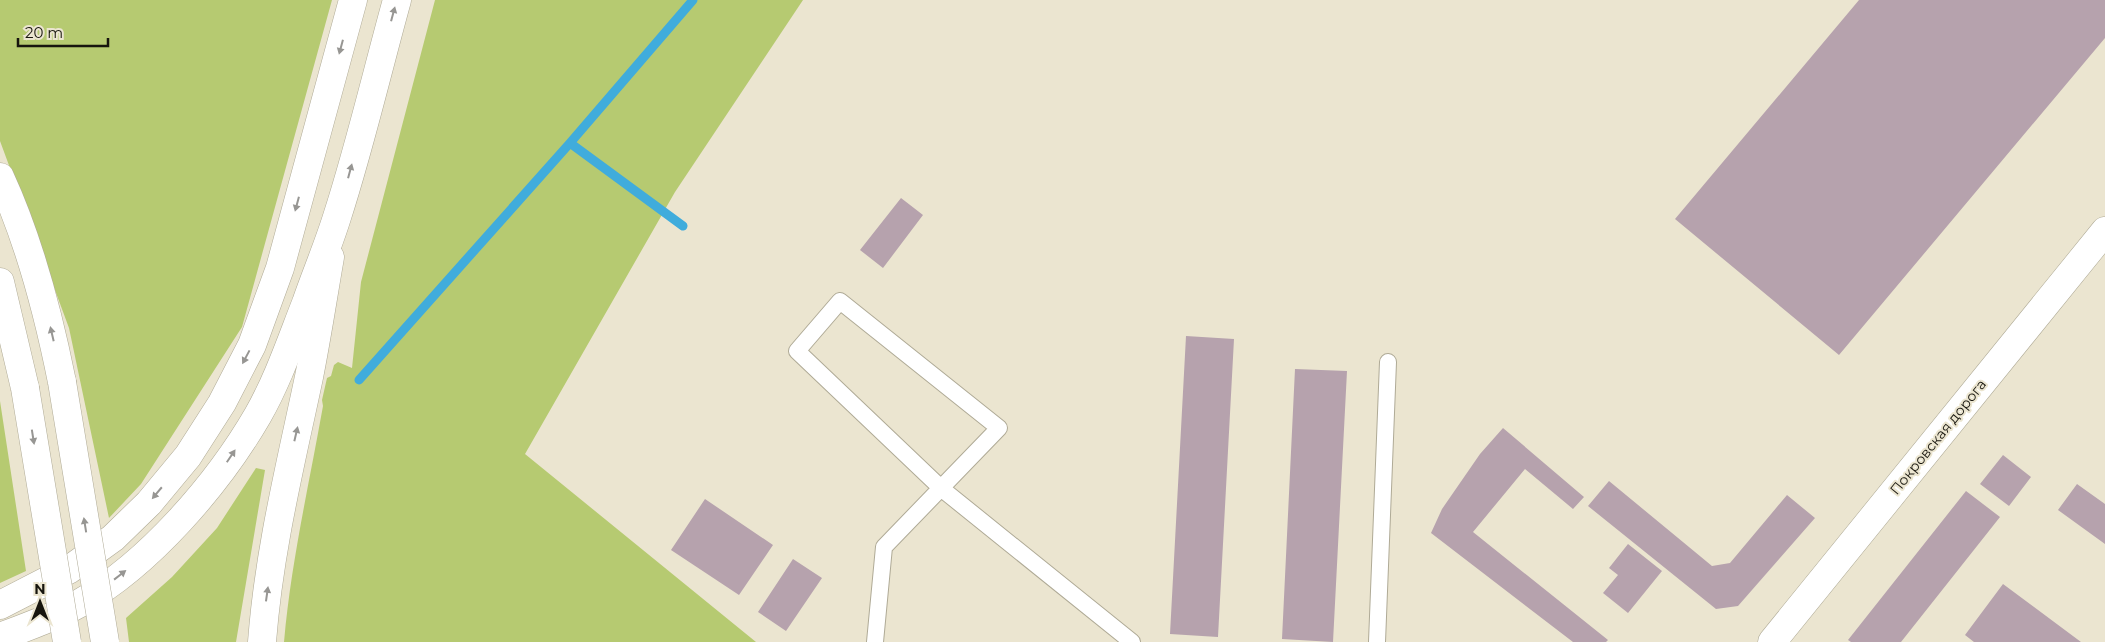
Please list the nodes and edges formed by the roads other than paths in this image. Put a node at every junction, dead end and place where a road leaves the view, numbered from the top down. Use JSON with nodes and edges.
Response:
{"nodes":[{"id":1,"x":353,"y":0,"type":"edge"},
{"id":2,"x":397,"y":0,"type":"edge"},
{"id":3,"x":0,"y":177,"type":"edge"},
{"id":4,"x":337,"y":218,"type":"junction"},
{"id":5,"x":2105,"y":231,"type":"edge"},
{"id":6,"x":0,"y":282,"type":"edge"},
{"id":7,"x":1388,"y":362,"type":"dead end"},
{"id":8,"x":942,"y":488,"type":"junction"},
{"id":9,"x":0,"y":605,"type":"edge"},
{"id":10,"x":0,"y":637,"type":"edge"},
{"id":11,"x":67,"y":642,"type":"edge"},
{"id":12,"x":105,"y":642,"type":"edge"},
{"id":13,"x":262,"y":642,"type":"edge"},
{"id":14,"x":875,"y":642,"type":"edge"},
{"id":15,"x":1132,"y":642,"type":"edge"},
{"id":16,"x":1377,"y":642,"type":"edge"},
{"id":17,"x":1772,"y":642,"type":"edge"}],
"edges":[{"from":1,"to":9,"type":"main road","one_way":true},
{"from":4,"to":2,"type":"main road","one_way":true},
{"from":12,"to":3,"type":"main road","one_way":true,"bridge":true},
{"from":10,"to":4,"type":"main road","one_way":true},
{"from":13,"to":4,"type":"main road","one_way":true},
{"from":5,"to":17,"type":"main road","name":"Покровская дорога"},
{"from":6,"to":11,"type":"main road","one_way":true,"bridge":true},
{"from":7,"to":16,"type":"lane"},
{"from":8,"to":8,"type":"lane"},
{"from":8,"to":14,"type":"lane"},
{"from":8,"to":15,"type":"lane"}]}
